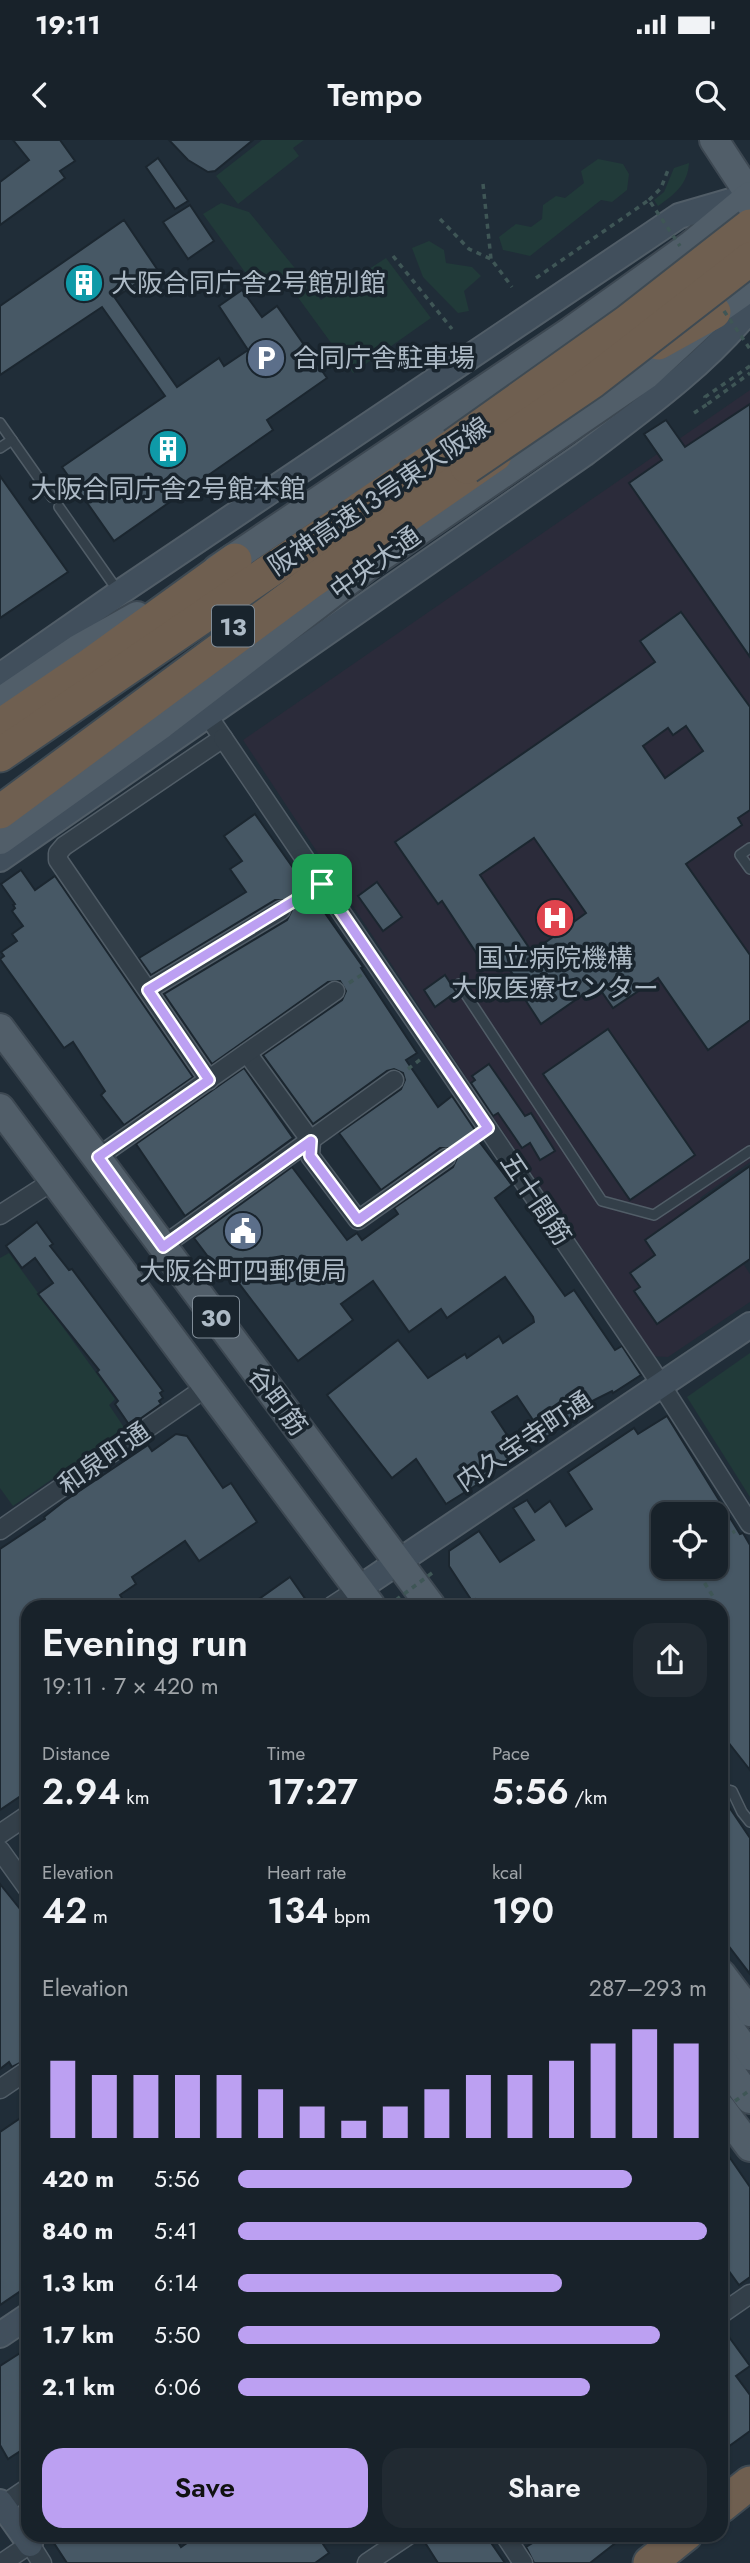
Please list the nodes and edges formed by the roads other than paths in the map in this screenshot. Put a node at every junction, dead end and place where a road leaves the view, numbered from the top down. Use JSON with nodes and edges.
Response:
{"nodes":[{"id":1,"x":714,"y":140,"type":"edge"},
{"id":2,"x":750,"y":196,"type":"edge"},
{"id":3,"x":750,"y":226,"type":"edge"},
{"id":4,"x":750,"y":259,"type":"edge"},
{"id":5,"x":750,"y":287,"type":"edge"},
{"id":6,"x":716,"y":307,"type":"joint"},
{"id":7,"x":750,"y":309,"type":"edge"},
{"id":8,"x":561,"y":421,"type":"junction"},
{"id":9,"x":0,"y":424,"type":"edge"},
{"id":10,"x":12,"y":440,"type":"junction"},
{"id":11,"x":0,"y":448,"type":"edge"},
{"id":12,"x":52,"y":497,"type":"dead end"},
{"id":13,"x":59,"y":507,"type":"dead end"},
{"id":14,"x":234,"y":559,"type":"junction"},
{"id":15,"x":119,"y":593,"type":"junction"},
{"id":16,"x":0,"y":676,"type":"edge"},
{"id":17,"x":0,"y":702,"type":"edge"},
{"id":18,"x":208,"y":716,"type":"junction"},
{"id":19,"x":0,"y":726,"type":"edge"},
{"id":20,"x":223,"y":738,"type":"junction"},
{"id":21,"x":0,"y":755,"type":"edge"},
{"id":22,"x":0,"y":785,"type":"edge"},
{"id":23,"x":0,"y":812,"type":"edge"},
{"id":24,"x":0,"y":840,"type":"edge"},
{"id":25,"x":750,"y":848,"type":"edge"},
{"id":26,"x":0,"y":859,"type":"edge"},
{"id":27,"x":750,"y":869,"type":"edge"},
{"id":28,"x":281,"y":909,"type":"dead end"},
{"id":29,"x":459,"y":984,"type":"dead end"},
{"id":30,"x":148,"y":990,"type":"junction"},
{"id":31,"x":335,"y":991,"type":"road end"},
{"id":32,"x":0,"y":1028,"type":"edge"},
{"id":33,"x":247,"y":1053,"type":"junction"},
{"id":34,"x":209,"y":1080,"type":"junction"},
{"id":35,"x":394,"y":1080,"type":"road end"},
{"id":36,"x":0,"y":1108,"type":"edge"},
{"id":37,"x":311,"y":1141,"type":"junction"},
{"id":38,"x":750,"y":1150,"type":"edge"},
{"id":39,"x":98,"y":1157,"type":"junction"},
{"id":40,"x":446,"y":1158,"type":"dead end"},
{"id":41,"x":53,"y":1181,"type":"junction"},
{"id":42,"x":0,"y":1215,"type":"edge"},
{"id":43,"x":163,"y":1247,"type":"junction"},
{"id":44,"x":750,"y":1325,"type":"edge"},
{"id":45,"x":661,"y":1384,"type":"junction"},
{"id":46,"x":208,"y":1386,"type":"junction"},
{"id":47,"x":750,"y":1524,"type":"edge"},
{"id":48,"x":0,"y":1530,"type":"edge"},
{"id":49,"x":398,"y":1562,"type":"junction"},
{"id":50,"x":365,"y":1598,"type":"edge"},
{"id":51,"x":426,"y":1600,"type":"edge"},
{"id":52,"x":728,"y":1790,"type":"edge"},
{"id":53,"x":21,"y":1820,"type":"edge"},
{"id":54,"x":750,"y":1822,"type":"edge"},
{"id":55,"x":0,"y":1834,"type":"edge"},
{"id":56,"x":0,"y":1850,"type":"edge"},
{"id":57,"x":21,"y":1879,"type":"edge"},
{"id":58,"x":728,"y":1983,"type":"edge"},
{"id":59,"x":750,"y":2012,"type":"edge"},
{"id":60,"x":728,"y":2026,"type":"edge"},
{"id":61,"x":750,"y":2056,"type":"edge"},
{"id":62,"x":21,"y":2075,"type":"edge"},
{"id":63,"x":0,"y":2089,"type":"edge"},
{"id":64,"x":728,"y":2093,"type":"edge"},
{"id":65,"x":732,"y":2112,"type":"edge"},
{"id":66,"x":750,"y":2147,"type":"edge"},
{"id":67,"x":750,"y":2294,"type":"edge"},
{"id":68,"x":728,"y":2309,"type":"edge"},
{"id":69,"x":21,"y":2321,"type":"edge"},
{"id":70,"x":0,"y":2336,"type":"edge"},
{"id":71,"x":750,"y":2483,"type":"edge"},
{"id":72,"x":21,"y":2492,"type":"edge"},
{"id":73,"x":728,"y":2500,"type":"edge"},
{"id":74,"x":1,"y":2504,"type":"edge"},
{"id":75,"x":21,"y":2533,"type":"edge"},
{"id":76,"x":398,"y":2542,"type":"edge"},
{"id":77,"x":509,"y":2542,"type":"edge"},
{"id":78,"x":676,"y":2542,"type":"edge"},
{"id":79,"x":36,"y":2554,"type":"edge"},
{"id":80,"x":2,"y":2563,"type":"edge"},
{"id":81,"x":367,"y":2563,"type":"edge"},
{"id":82,"x":523,"y":2563,"type":"edge"},
{"id":83,"x":650,"y":2563,"type":"edge"}],
"edges":[{"from":1,"to":2,"type":"main road"},
{"from":2,"to":14,"type":"main road"},
{"from":2,"to":15,"type":"street"},
{"from":3,"to":21,"type":"highway","name":"阪神高速13号東大阪線","number":"13","bridge":true},
{"from":4,"to":22,"type":"highway","name":"阪神高速13号東大阪線","number":"13","bridge":true},
{"from":5,"to":6,"type":"main road"},
{"from":6,"to":8,"type":"highway"},
{"from":7,"to":18,"type":"street","name":"中央大通"},
{"from":8,"to":23,"type":"highway"},
{"from":8,"to":24,"type":"main road","name":"中央大通"},
{"from":9,"to":10,"type":"lane"},
{"from":10,"to":11,"type":"lane"},
{"from":10,"to":12,"type":"lane"},
{"from":13,"to":15,"type":"lane"},
{"from":14,"to":17,"type":"main road"},
{"from":14,"to":19,"type":"highway"},
{"from":15,"to":16,"type":"street"},
{"from":18,"to":20,"type":"street","name":"五十間筋"},
{"from":18,"to":26,"type":"street","name":"中央大通"},
{"from":20,"to":30,"type":"street"},
{"from":20,"to":45,"type":"street","name":"五十間筋"},
{"from":25,"to":27,"type":"lane"},
{"from":28,"to":30,"type":"street"},
{"from":29,"to":38,"type":"lane"},
{"from":30,"to":34,"type":"street"},
{"from":31,"to":33,"type":"street"},
{"from":32,"to":39,"type":"main road","name":"谷町筋","number":"30"},
{"from":33,"to":34,"type":"street"},
{"from":33,"to":37,"type":"street"},
{"from":34,"to":39,"type":"street"},
{"from":35,"to":37,"type":"street"},
{"from":36,"to":41,"type":"main road","name":"谷町筋","number":"30"},
{"from":37,"to":40,"type":"street"},
{"from":37,"to":43,"type":"street"},
{"from":39,"to":43,"type":"main road","name":"谷町筋","number":"30"},
{"from":41,"to":42,"type":"street"},
{"from":41,"to":46,"type":"main road","name":"谷町筋","number":"30"},
{"from":43,"to":49,"type":"main road","name":"谷町筋","number":"30"},
{"from":44,"to":45,"type":"street","name":"内久宝寺町通"},
{"from":45,"to":47,"type":"street","name":"五十間筋"},
{"from":45,"to":49,"type":"street","name":"内久宝寺町通"},
{"from":46,"to":48,"type":"street","name":"和泉町通"},
{"from":46,"to":50,"type":"main road","name":"谷町筋","number":"30"},
{"from":49,"to":50,"type":"street","name":"内久宝寺町通"},
{"from":49,"to":51,"type":"main road","name":"谷町筋","number":"30"},
{"from":52,"to":54,"type":"lane"},
{"from":53,"to":55,"type":"street"},
{"from":56,"to":57,"type":"street"},
{"from":58,"to":59,"type":"main road"},
{"from":60,"to":61,"type":"main road"},
{"from":62,"to":63,"type":"street"},
{"from":64,"to":65,"type":"main road"},
{"from":65,"to":66,"type":"main road"},
{"from":67,"to":68,"type":"street"},
{"from":69,"to":70,"type":"street"},
{"from":71,"to":73,"type":"highway"},
{"from":72,"to":74,"type":"street"},
{"from":74,"to":75,"type":"street"},
{"from":76,"to":81,"type":"street"},
{"from":77,"to":82,"type":"street"},
{"from":78,"to":83,"type":"highway"},
{"from":79,"to":80,"type":"street"}]}
